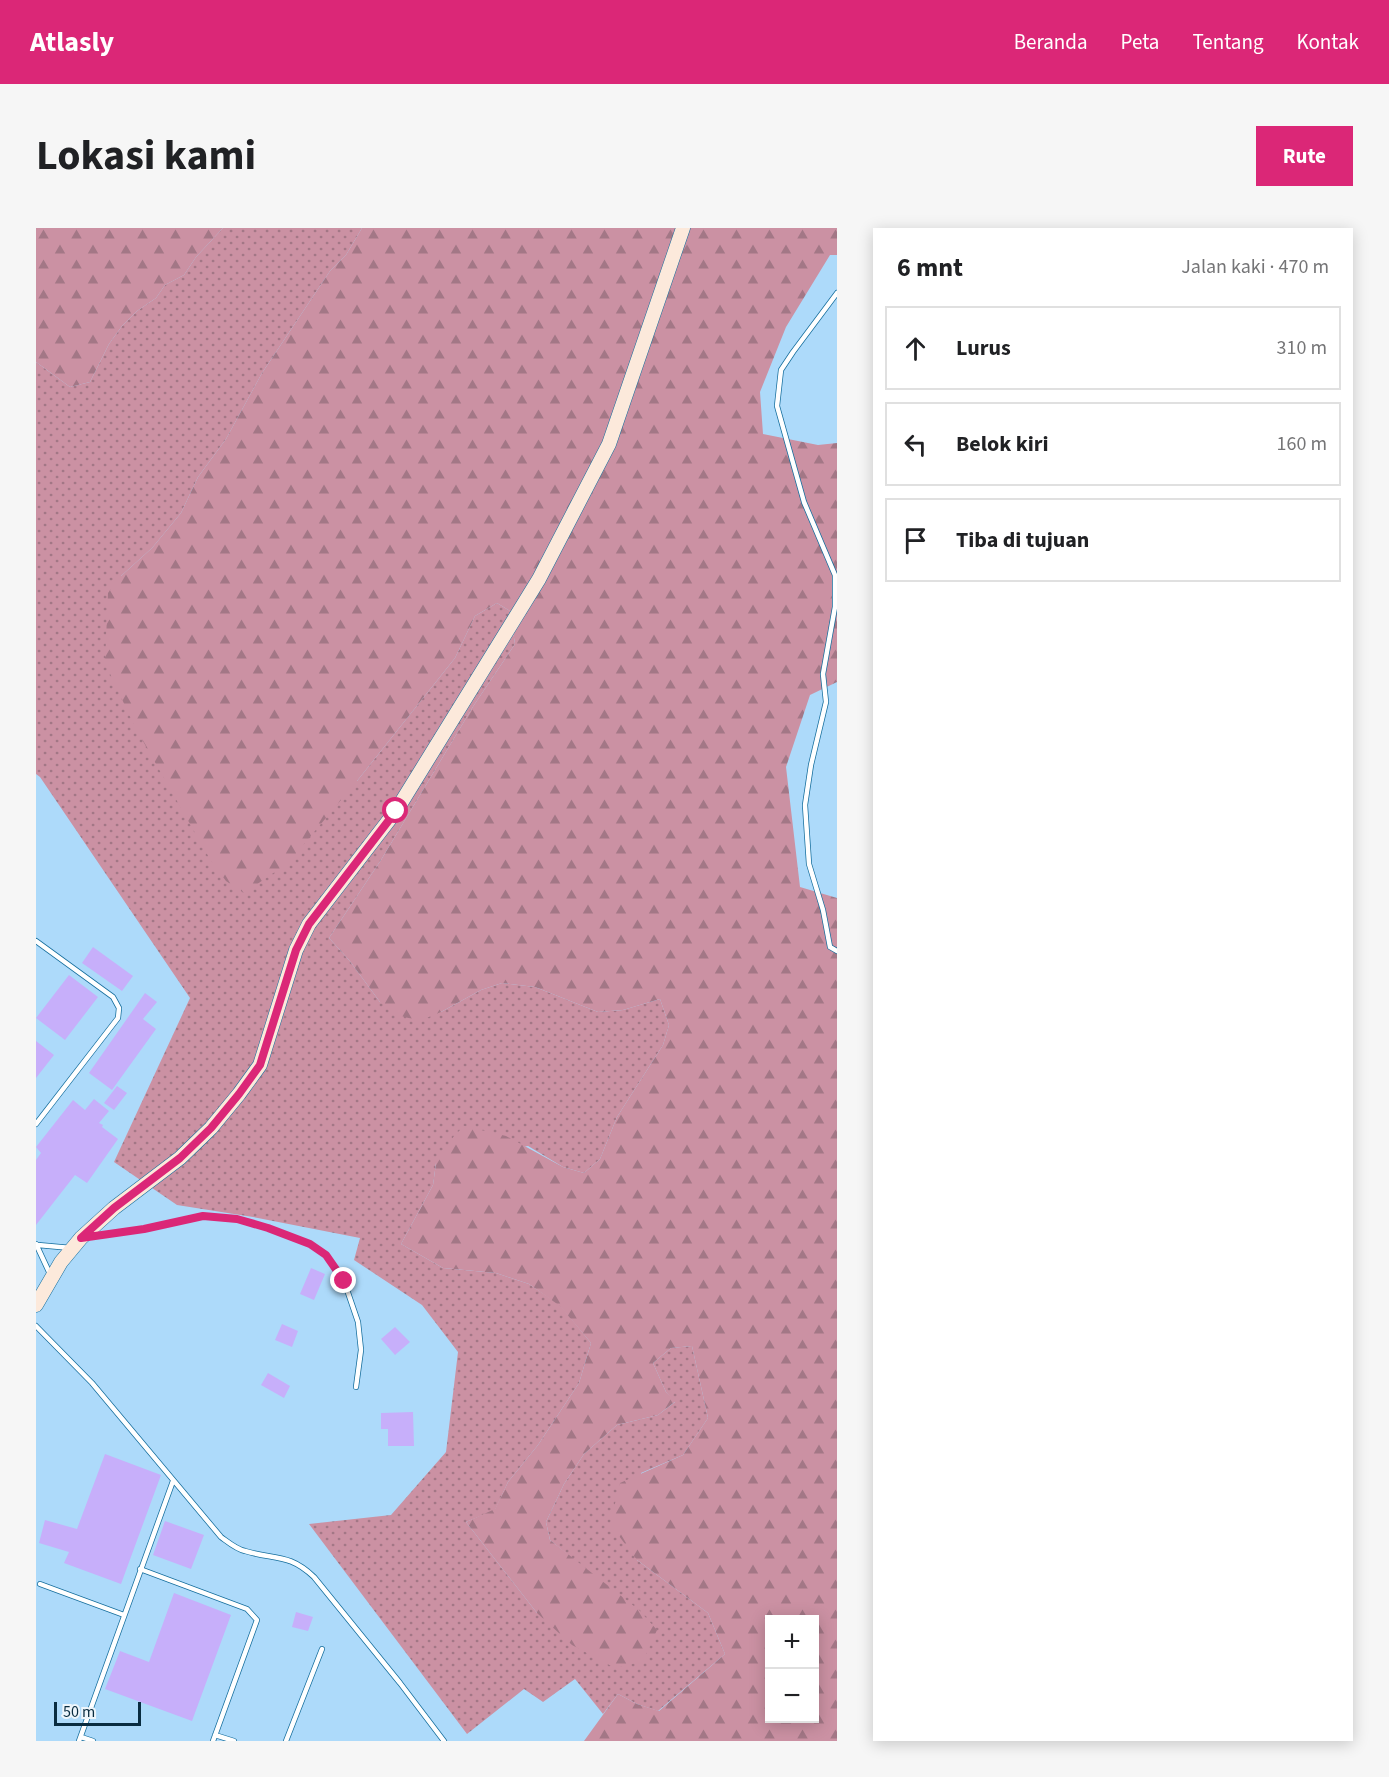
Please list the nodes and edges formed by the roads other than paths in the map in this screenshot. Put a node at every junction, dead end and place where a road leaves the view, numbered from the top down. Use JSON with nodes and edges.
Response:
{"nodes":[{"id":1,"x":683,"y":228,"type":"edge"},
{"id":2,"x":837,"y":293,"type":"edge"},
{"id":3,"x":36,"y":941,"type":"edge"},
{"id":4,"x":837,"y":951,"type":"edge"},
{"id":5,"x":36,"y":1124,"type":"edge"},
{"id":6,"x":77,"y":1243,"type":"junction"},
{"id":7,"x":37,"y":1245,"type":"edge"},
{"id":8,"x":52,"y":1279,"type":"junction"},
{"id":9,"x":36,"y":1305,"type":"edge"},
{"id":10,"x":36,"y":1326,"type":"edge"},
{"id":11,"x":356,"y":1387,"type":"dead end"},
{"id":12,"x":173,"y":1481,"type":"junction"},
{"id":13,"x":141,"y":1569,"type":"junction"},
{"id":14,"x":40,"y":1584,"type":"dead end"},
{"id":15,"x":124,"y":1615,"type":"junction"},
{"id":16,"x":322,"y":1649,"type":"dead end"},
{"id":17,"x":214,"y":1738,"type":"edge"},
{"id":18,"x":80,"y":1739,"type":"edge"},
{"id":19,"x":93,"y":1741,"type":"edge"},
{"id":20,"x":234,"y":1741,"type":"edge"},
{"id":21,"x":286,"y":1741,"type":"edge"},
{"id":22,"x":444,"y":1741,"type":"edge"}],
"edges":[{"from":1,"to":6,"type":"main road"},
{"from":2,"to":4,"type":"lane"},
{"from":3,"to":5,"type":"lane"},
{"from":6,"to":7,"type":"lane"},
{"from":6,"to":8,"type":"main road"},
{"from":6,"to":11,"type":"lane"},
{"from":7,"to":8,"type":"lane"},
{"from":8,"to":9,"type":"main road"},
{"from":10,"to":12,"type":"lane"},
{"from":12,"to":13,"type":"lane"},
{"from":12,"to":22,"type":"lane"},
{"from":13,"to":15,"type":"lane"},
{"from":13,"to":17,"type":"lane"},
{"from":14,"to":15,"type":"lane"},
{"from":15,"to":18,"type":"lane"},
{"from":16,"to":21,"type":"lane"},
{"from":17,"to":20,"type":"lane"},
{"from":18,"to":19,"type":"lane"}]}
